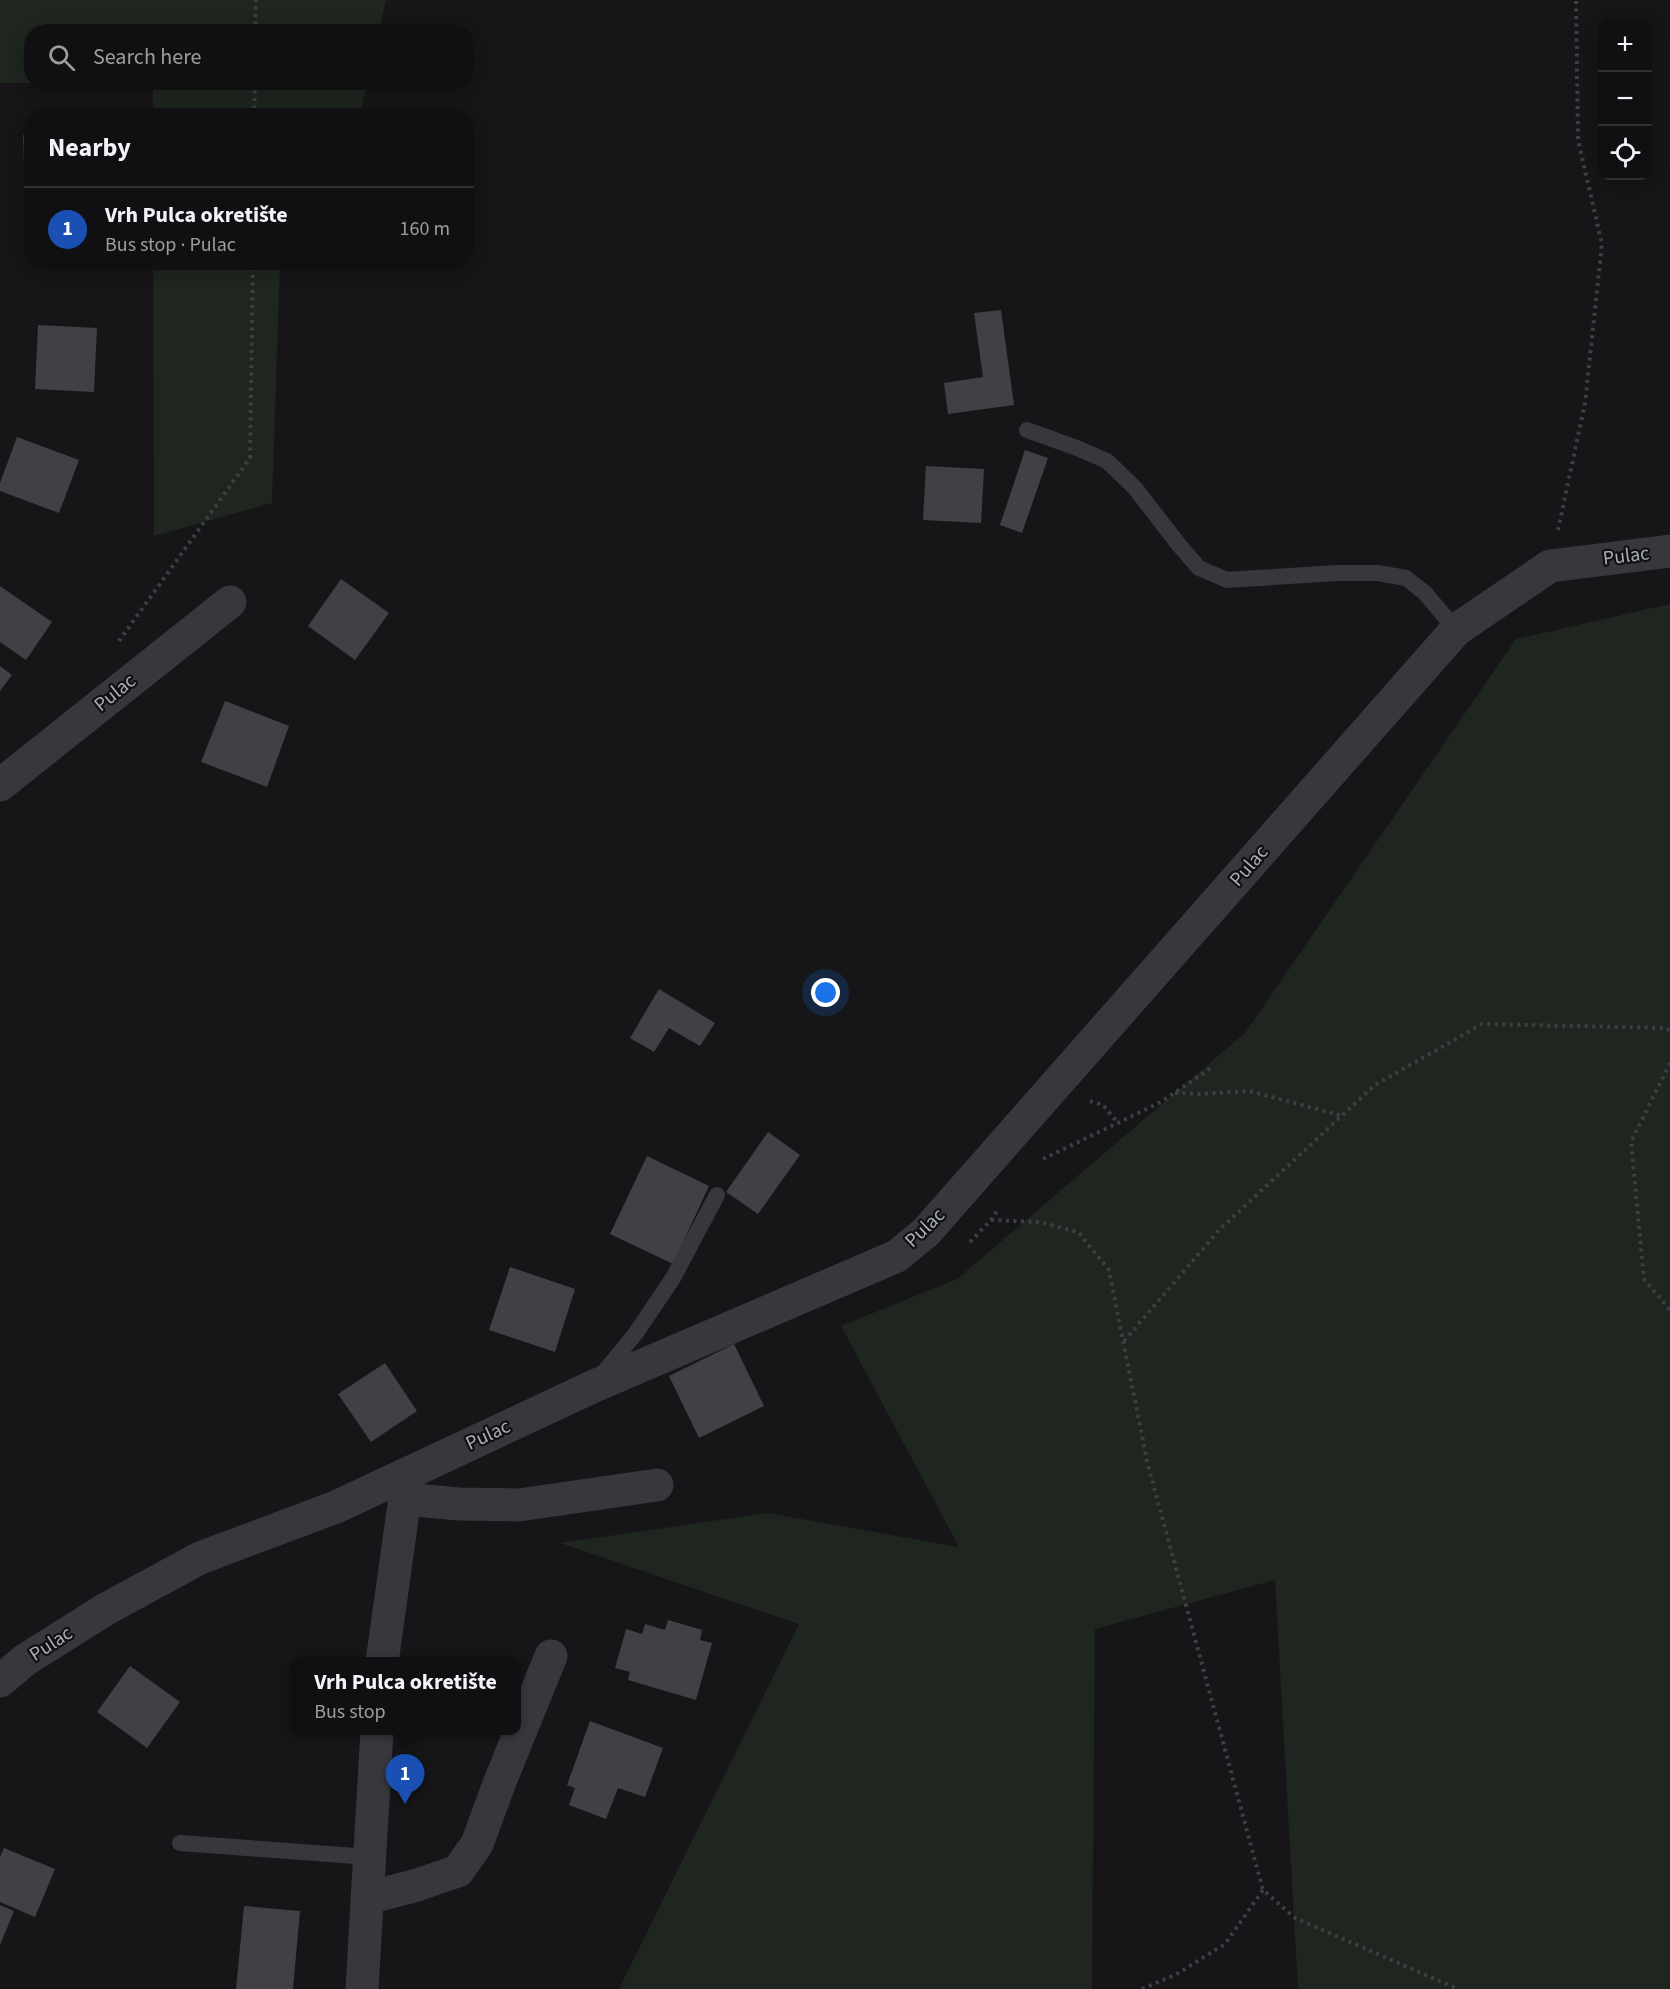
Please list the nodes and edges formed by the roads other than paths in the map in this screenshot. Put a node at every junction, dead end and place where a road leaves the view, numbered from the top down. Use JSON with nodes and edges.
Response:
{"nodes":[{"id":1,"x":1027,"y":430,"type":"dead end"},
{"id":2,"x":1670,"y":551,"type":"edge"},
{"id":3,"x":230,"y":602,"type":"dead end"},
{"id":4,"x":1456,"y":630,"type":"junction"},
{"id":5,"x":0,"y":785,"type":"edge"},
{"id":6,"x":717,"y":1195,"type":"dead end"},
{"id":7,"x":592,"y":1387,"type":"junction"},
{"id":8,"x":657,"y":1485,"type":"dead end"},
{"id":9,"x":407,"y":1486,"type":"junction"},
{"id":10,"x":551,"y":1656,"type":"dead end"},
{"id":11,"x":383,"y":1657,"type":"edge"},
{"id":12,"x":0,"y":1681,"type":"edge"},
{"id":13,"x":521,"y":1730,"type":"edge"},
{"id":14,"x":377,"y":1735,"type":"edge"},
{"id":15,"x":519,"y":1735,"type":"edge"},
{"id":16,"x":180,"y":1843,"type":"dead end"},
{"id":17,"x":369,"y":1857,"type":"junction"},
{"id":18,"x":367,"y":1898,"type":"junction"},
{"id":19,"x":363,"y":1983,"type":"edge"}],
"edges":[{"from":1,"to":4,"type":"lane"},
{"from":2,"to":4,"type":"street","name":"Pulac"},
{"from":3,"to":5,"type":"street","name":"Pulac"},
{"from":4,"to":7,"type":"street","name":"Pulac"},
{"from":6,"to":7,"type":"lane"},
{"from":7,"to":9,"type":"street","name":"Pulac"},
{"from":8,"to":9,"type":"street"},
{"from":9,"to":11,"type":"street"},
{"from":9,"to":12,"type":"street","name":"Pulac"},
{"from":10,"to":13,"type":"street"},
{"from":14,"to":17,"type":"street"},
{"from":15,"to":18,"type":"street"},
{"from":16,"to":17,"type":"lane"},
{"from":17,"to":18,"type":"street"},
{"from":18,"to":19,"type":"street"}]}
